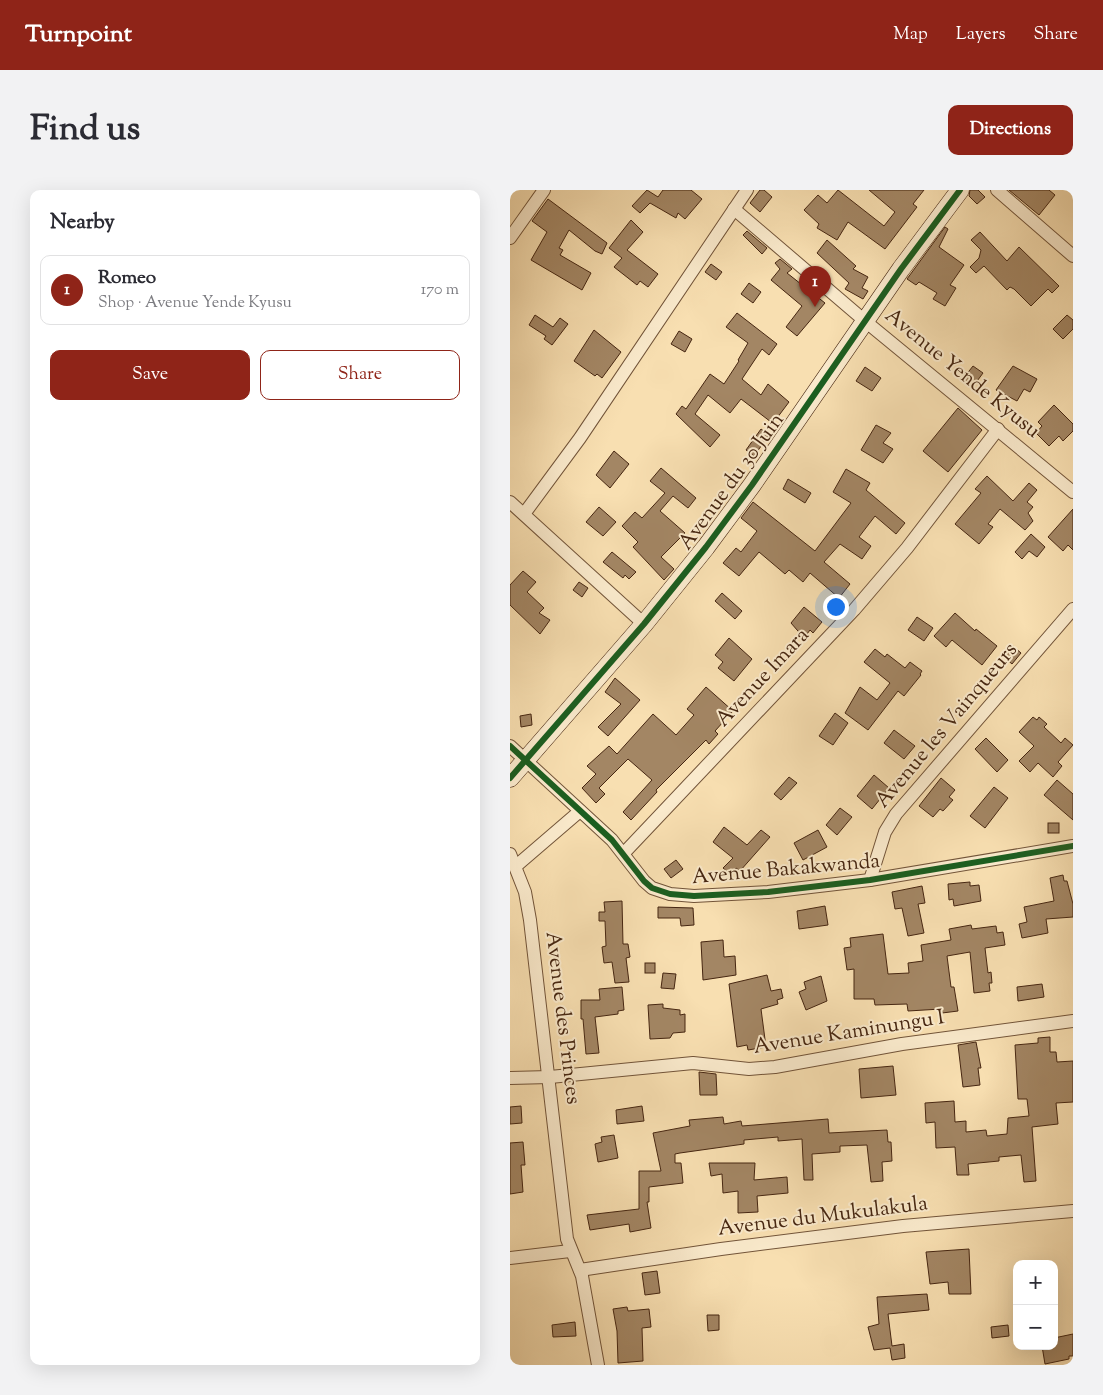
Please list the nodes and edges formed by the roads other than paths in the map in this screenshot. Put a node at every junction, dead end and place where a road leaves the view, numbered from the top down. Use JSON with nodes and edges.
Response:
{"nodes":[{"id":1,"x":544,"y":190,"type":"edge"},
{"id":2,"x":747,"y":190,"type":"edge"},
{"id":3,"x":960,"y":190,"type":"edge"},
{"id":4,"x":997,"y":190,"type":"edge"},
{"id":5,"x":734,"y":209,"type":"junction"},
{"id":6,"x":510,"y":238,"type":"edge"},
{"id":7,"x":1073,"y":256,"type":"edge"},
{"id":8,"x":865,"y":321,"type":"junction"},
{"id":9,"x":998,"y":429,"type":"junction"},
{"id":10,"x":1073,"y":492,"type":"edge"},
{"id":11,"x":510,"y":502,"type":"edge"},
{"id":12,"x":524,"y":514,"type":"junction"},
{"id":13,"x":1073,"y":609,"type":"edge"},
{"id":14,"x":644,"y":624,"type":"junction"},
{"id":15,"x":510,"y":746,"type":"edge"},
{"id":16,"x":524,"y":759,"type":"junction"},
{"id":17,"x":510,"y":778,"type":"edge"},
{"id":18,"x":580,"y":811,"type":"junction"},
{"id":19,"x":1073,"y":846,"type":"edge"},
{"id":20,"x":624,"y":853,"type":"junction"},
{"id":21,"x":510,"y":854,"type":"edge"},
{"id":22,"x":516,"y":866,"type":"junction"},
{"id":23,"x":870,"y":880,"type":"junction"},
{"id":24,"x":1073,"y":1020,"type":"edge"},
{"id":25,"x":550,"y":1077,"type":"junction"},
{"id":26,"x":510,"y":1078,"type":"edge"},
{"id":27,"x":1073,"y":1211,"type":"edge"},
{"id":28,"x":570,"y":1251,"type":"junction"},
{"id":29,"x":510,"y":1258,"type":"edge"},
{"id":30,"x":580,"y":1270,"type":"junction"},
{"id":31,"x":598,"y":1365,"type":"edge"}],
"edges":[{"from":1,"to":6,"type":"street"},
{"from":2,"to":5,"type":"street"},
{"from":3,"to":8,"type":"street","name":"Avenue du 30 Juin"},
{"from":4,"to":7,"type":"street"},
{"from":5,"to":8,"type":"street","name":"Avenue Yende Kyusu"},
{"from":5,"to":12,"type":"street"},
{"from":8,"to":9,"type":"street","name":"Avenue Yende Kyusu"},
{"from":8,"to":14,"type":"street","name":"Avenue du 30 Juin"},
{"from":9,"to":10,"type":"street","name":"Avenue Yende Kyusu"},
{"from":9,"to":20,"type":"street","name":"Avenue Imara"},
{"from":11,"to":12,"type":"street"},
{"from":12,"to":14,"type":"street"},
{"from":13,"to":23,"type":"street","name":"Avenue les Vainqueurs"},
{"from":14,"to":16,"type":"street","name":"Avenue du 30 Juin"},
{"from":15,"to":16,"type":"street","name":"Avenue Bakakwanda"},
{"from":16,"to":17,"type":"street","name":"Avenue du 30 Juin"},
{"from":16,"to":18,"type":"street","name":"Avenue Bakakwanda"},
{"from":18,"to":20,"type":"street","name":"Avenue Bakakwanda"},
{"from":18,"to":22,"type":"street"},
{"from":19,"to":23,"type":"street","name":"Avenue Bakakwanda"},
{"from":20,"to":23,"type":"street","name":"Avenue Bakakwanda"},
{"from":21,"to":22,"type":"street","name":"Avenue des Princes"},
{"from":22,"to":25,"type":"street","name":"Avenue des Princes"},
{"from":24,"to":25,"type":"street","name":"Avenue Kaminungu I"},
{"from":25,"to":26,"type":"street","name":"Avenue Kaminungu I"},
{"from":25,"to":28,"type":"street","name":"Avenue des Princes"},
{"from":27,"to":30,"type":"street","name":"Avenue du Mukulakula"},
{"from":28,"to":29,"type":"street"},
{"from":28,"to":30,"type":"street","name":"Avenue des Princes"},
{"from":30,"to":31,"type":"street","name":"Avenue des Princes"}]}
